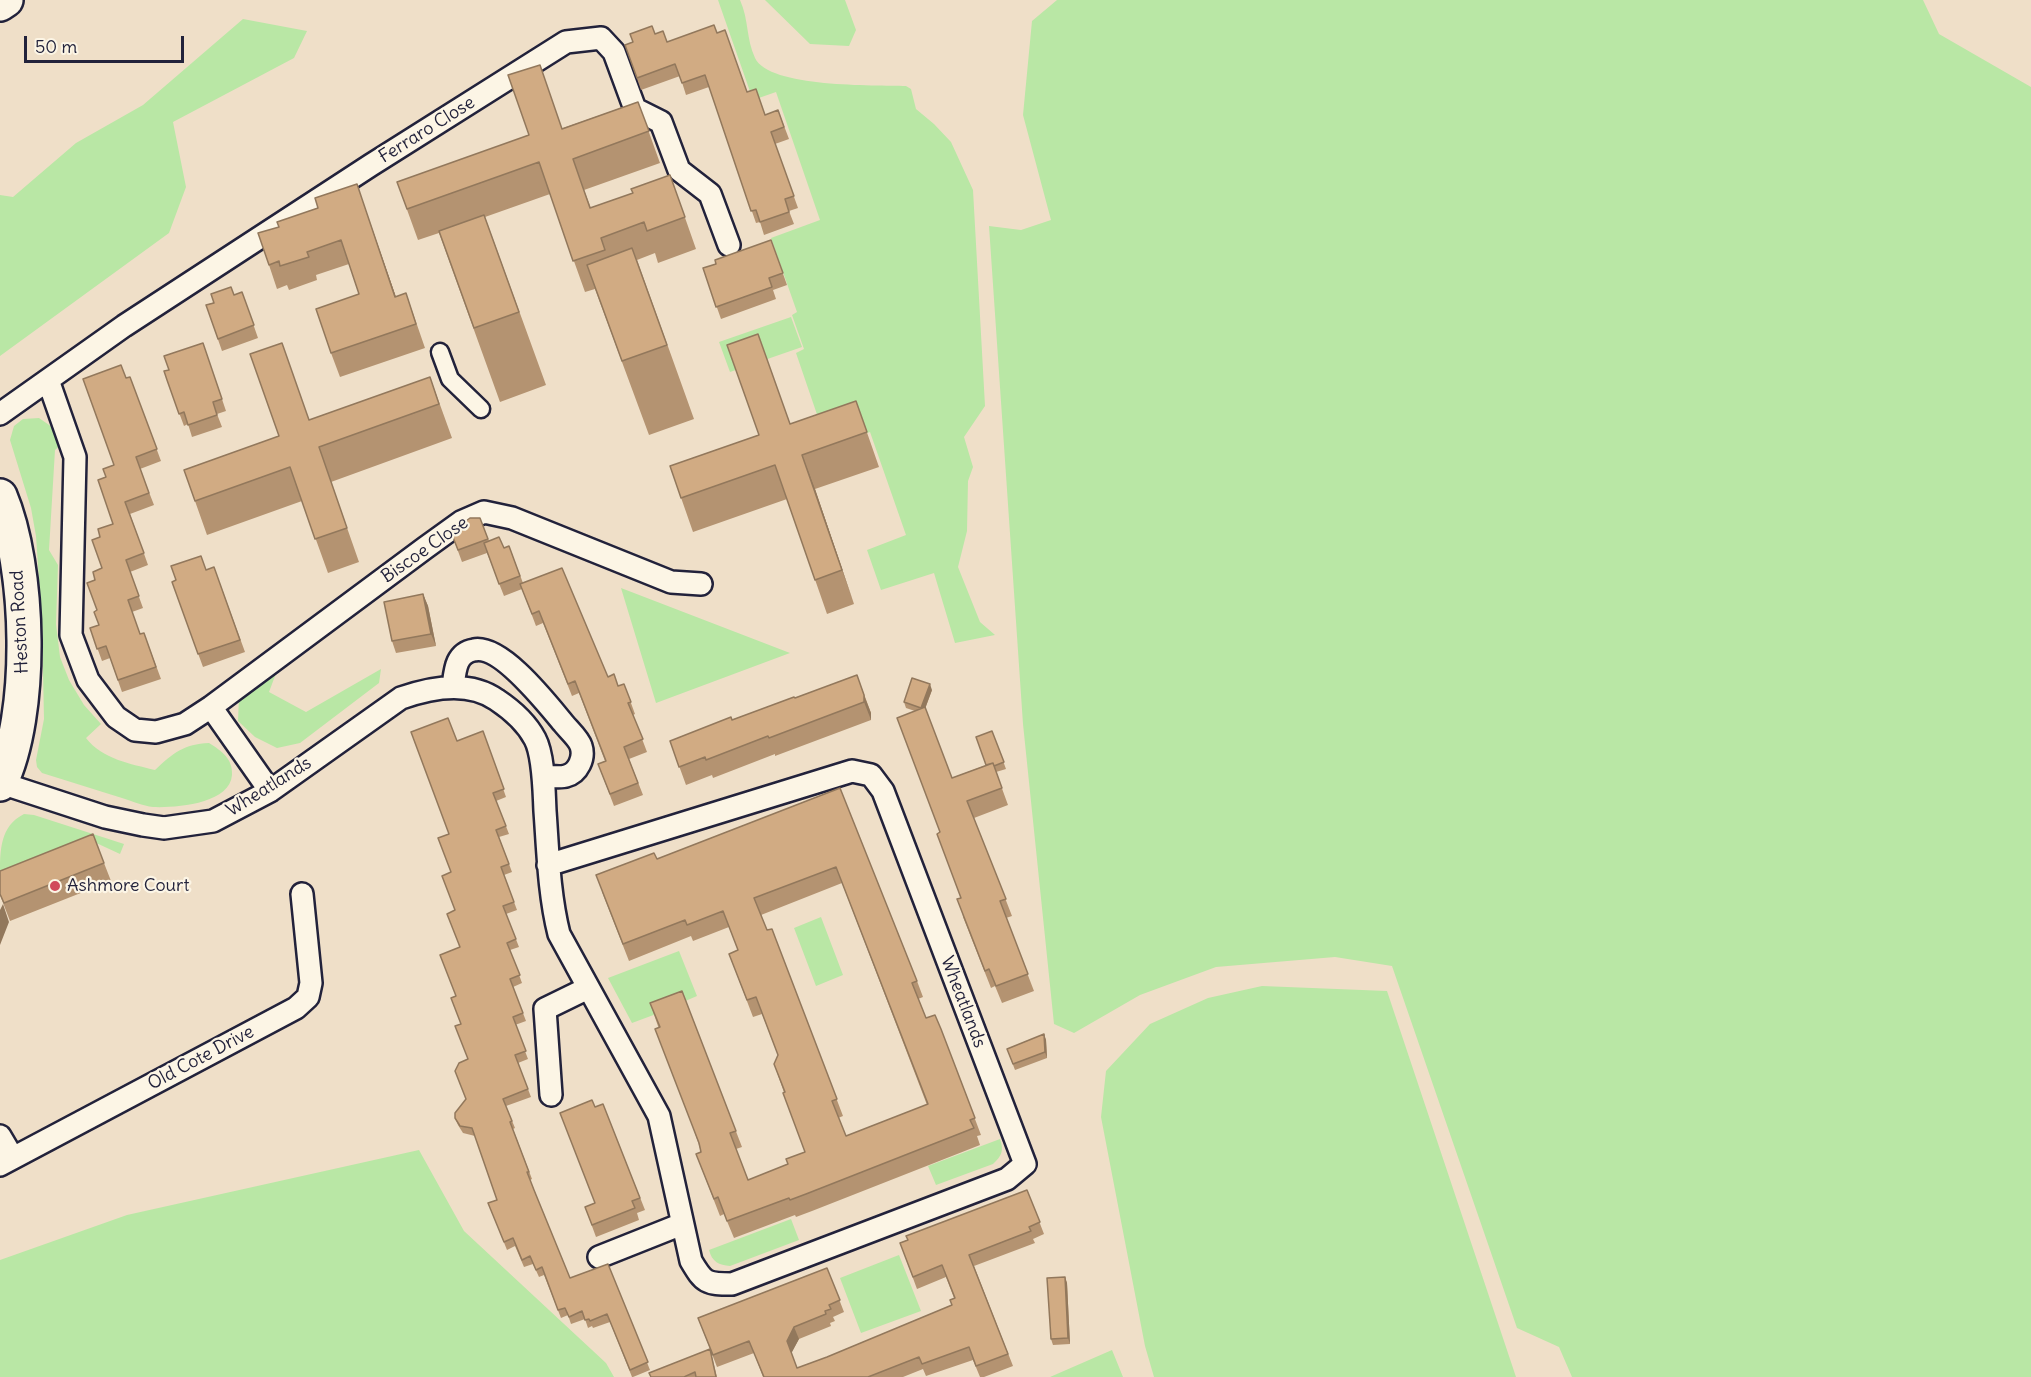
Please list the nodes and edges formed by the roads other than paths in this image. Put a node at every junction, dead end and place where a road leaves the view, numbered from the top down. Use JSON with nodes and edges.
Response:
{"nodes":[{"id":1,"x":6,"y":0,"type":"edge"},
{"id":2,"x":0,"y":4,"type":"edge"},
{"id":3,"x":729,"y":245,"type":"dead end"},
{"id":4,"x":440,"y":352,"type":"dead end"},
{"id":5,"x":48,"y":380,"type":"junction"},
{"id":6,"x":481,"y":409,"type":"dead end"},
{"id":7,"x":0,"y":414,"type":"edge"},
{"id":8,"x":0,"y":496,"type":"edge"},
{"id":9,"x":701,"y":584,"type":"dead end"},
{"id":10,"x":453,"y":687,"type":"junction"},
{"id":11,"x":212,"y":707,"type":"junction"},
{"id":12,"x":543,"y":776,"type":"junction"},
{"id":13,"x":0,"y":783,"type":"edge"},
{"id":14,"x":270,"y":791,"type":"junction"},
{"id":15,"x":548,"y":865,"type":"junction"},
{"id":16,"x":302,"y":894,"type":"dead end"},
{"id":17,"x":588,"y":988,"type":"junction"},
{"id":18,"x":551,"y":1095,"type":"dead end"},
{"id":19,"x":0,"y":1136,"type":"edge"},
{"id":20,"x":6,"y":1161,"type":"edge"},
{"id":21,"x":682,"y":1224,"type":"junction"},
{"id":22,"x":599,"y":1257,"type":"dead end"}],
"edges":[{"from":1,"to":2,"type":"main road"},
{"from":3,"to":5,"type":"street","name":"Ferraro Close"},
{"from":4,"to":6,"type":"street"},
{"from":5,"to":7,"type":"street","name":"Ferraro Close"},
{"from":5,"to":11,"type":"street","name":"Biscoe Close"},
{"from":8,"to":13,"type":"main road","name":"Heston Road"},
{"from":9,"to":11,"type":"street","name":"Biscoe Close"},
{"from":10,"to":12,"type":"street","name":"Wheatlands"},
{"from":10,"to":12,"type":"street"},
{"from":10,"to":14,"type":"street","name":"Wheatlands"},
{"from":11,"to":14,"type":"street"},
{"from":12,"to":15,"type":"street","name":"Wheatlands"},
{"from":13,"to":14,"type":"street","name":"Wheatlands"},
{"from":15,"to":17,"type":"street","name":"Wheatlands"},
{"from":15,"to":21,"type":"street","name":"Wheatlands"},
{"from":16,"to":20,"type":"street","name":"Old Cote Drive"},
{"from":17,"to":18,"type":"street"},
{"from":17,"to":21,"type":"street","name":"Wheatlands"},
{"from":19,"to":20,"type":"street"},
{"from":21,"to":22,"type":"street"}]}
